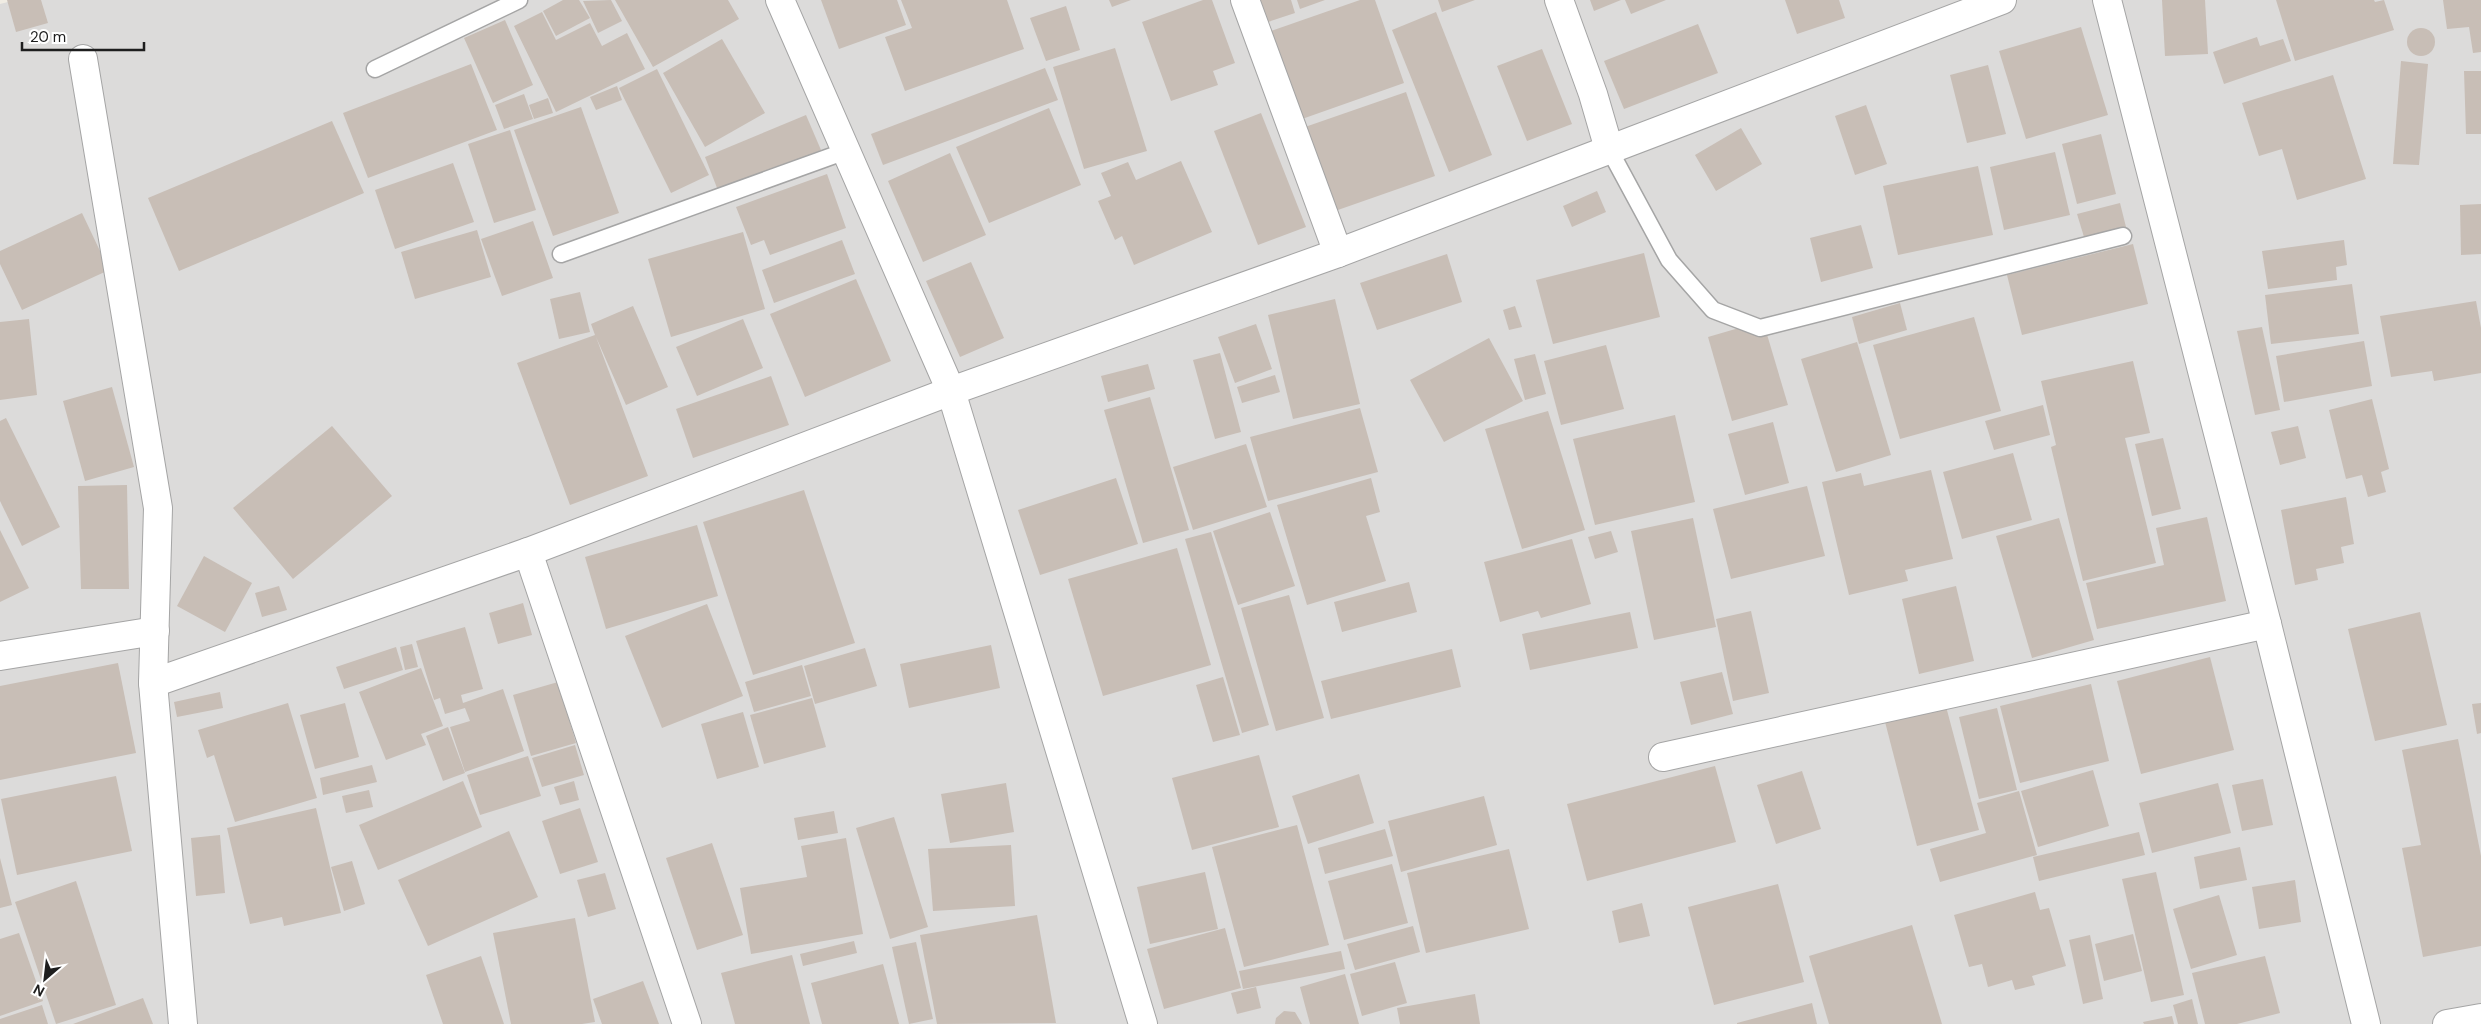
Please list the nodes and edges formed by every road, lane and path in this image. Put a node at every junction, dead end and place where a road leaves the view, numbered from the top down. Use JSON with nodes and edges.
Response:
{"nodes":[{"id":1,"x":519,"y":0,"type":"edge"},
{"id":2,"x":780,"y":0,"type":"edge"},
{"id":3,"x":1245,"y":0,"type":"edge"},
{"id":4,"x":1559,"y":0,"type":"edge"},
{"id":5,"x":2002,"y":0,"type":"edge"},
{"id":6,"x":2107,"y":0,"type":"edge"},
{"id":7,"x":83,"y":59,"type":"dead end"},
{"id":8,"x":375,"y":69,"type":"dead end"},
{"id":9,"x":1609,"y":150,"type":"junction"},
{"id":10,"x":846,"y":151,"type":"junction"},
{"id":11,"x":2123,"y":236,"type":"dead end"},
{"id":12,"x":1338,"y":253,"type":"junction"},
{"id":13,"x":561,"y":254,"type":"dead end"},
{"id":14,"x":951,"y":391,"type":"junction"},
{"id":15,"x":528,"y":552,"type":"junction"},
{"id":16,"x":2267,"y":624,"type":"junction"},
{"id":17,"x":155,"y":631,"type":"junction"},
{"id":18,"x":0,"y":656,"type":"edge"},
{"id":19,"x":153,"y":683,"type":"junction"},
{"id":20,"x":1663,"y":757,"type":"dead end"},
{"id":21,"x":2481,"y":1018,"type":"edge"},
{"id":22,"x":182,"y":1024,"type":"edge"},
{"id":23,"x":687,"y":1024,"type":"edge"},
{"id":24,"x":1143,"y":1024,"type":"edge"},
{"id":25,"x":2366,"y":1024,"type":"edge"},
{"id":26,"x":2447,"y":1024,"type":"edge"}],
"edges":[{"from":1,"to":8,"type":"lane"},
{"from":2,"to":10,"type":"street"},
{"from":3,"to":12,"type":"street"},
{"from":4,"to":9,"type":"street"},
{"from":5,"to":9,"type":"street"},
{"from":6,"to":16,"type":"street"},
{"from":7,"to":17,"type":"street"},
{"from":9,"to":11,"type":"lane"},
{"from":9,"to":12,"type":"street"},
{"from":10,"to":13,"type":"lane"},
{"from":10,"to":14,"type":"street"},
{"from":12,"to":14,"type":"street"},
{"from":14,"to":15,"type":"street"},
{"from":14,"to":24,"type":"street"},
{"from":15,"to":19,"type":"street"},
{"from":15,"to":23,"type":"street"},
{"from":16,"to":20,"type":"street"},
{"from":16,"to":25,"type":"street"},
{"from":17,"to":18,"type":"street"},
{"from":17,"to":19,"type":"street"},
{"from":19,"to":22,"type":"street"},
{"from":21,"to":26,"type":"street"}]}
